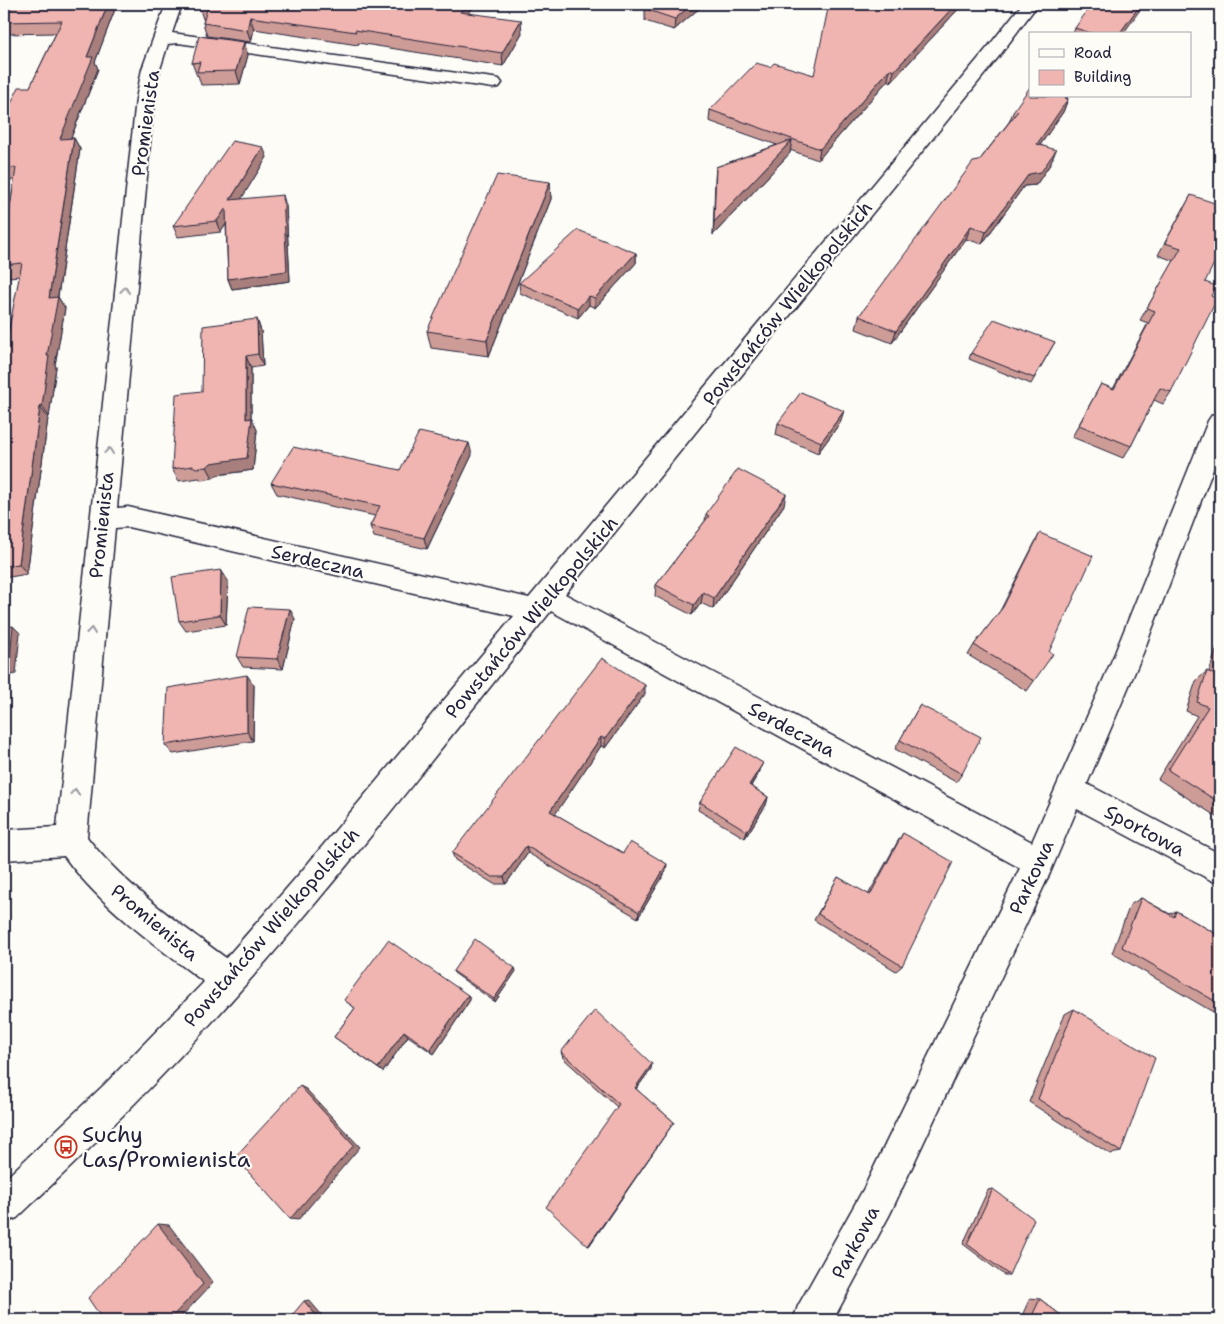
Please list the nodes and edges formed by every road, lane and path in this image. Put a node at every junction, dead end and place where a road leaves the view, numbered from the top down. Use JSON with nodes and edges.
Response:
{"nodes":[{"id":1,"x":174,"y":4,"type":"edge"},
{"id":2,"x":1030,"y":4,"type":"edge"},
{"id":3,"x":161,"y":39,"type":"junction"},
{"id":4,"x":493,"y":83,"type":"dead end"},
{"id":5,"x":1220,"y":421,"type":"edge"},
{"id":6,"x":102,"y":519,"type":"junction"},
{"id":7,"x":540,"y":603,"type":"junction"},
{"id":8,"x":1070,"y":790,"type":"junction"},
{"id":9,"x":70,"y":841,"type":"junction"},
{"id":10,"x":4,"y":845,"type":"edge"},
{"id":11,"x":1038,"y":862,"type":"junction"},
{"id":12,"x":1220,"y":870,"type":"edge"},
{"id":13,"x":228,"y":980,"type":"junction"},
{"id":14,"x":4,"y":1205,"type":"edge"},
{"id":15,"x":812,"y":1320,"type":"edge"}],
"edges":[{"from":1,"to":3,"type":"street","name":"Promienista"},
{"from":2,"to":7,"type":"street","name":"Powstańców Wielkopolskich"},
{"from":3,"to":4,"type":"street"},
{"from":6,"to":3,"type":"street","name":"Promienista","one_way":true},
{"from":5,"to":8,"type":"street","name":"Parkowa"},
{"from":6,"to":7,"type":"street","name":"Serdeczna"},
{"from":9,"to":6,"type":"street","name":"Promienista","one_way":true},
{"from":7,"to":11,"type":"street","name":"Serdeczna"},
{"from":7,"to":13,"type":"street","name":"Powstańców Wielkopolskich"},
{"from":8,"to":11,"type":"street","name":"Parkowa"},
{"from":8,"to":12,"type":"street","name":"Sportowa"},
{"from":9,"to":10,"type":"street"},
{"from":9,"to":13,"type":"street","name":"Promienista"},
{"from":11,"to":15,"type":"street","name":"Parkowa"},
{"from":13,"to":14,"type":"street","name":"Powstańców Wielkopolskich"}]}
